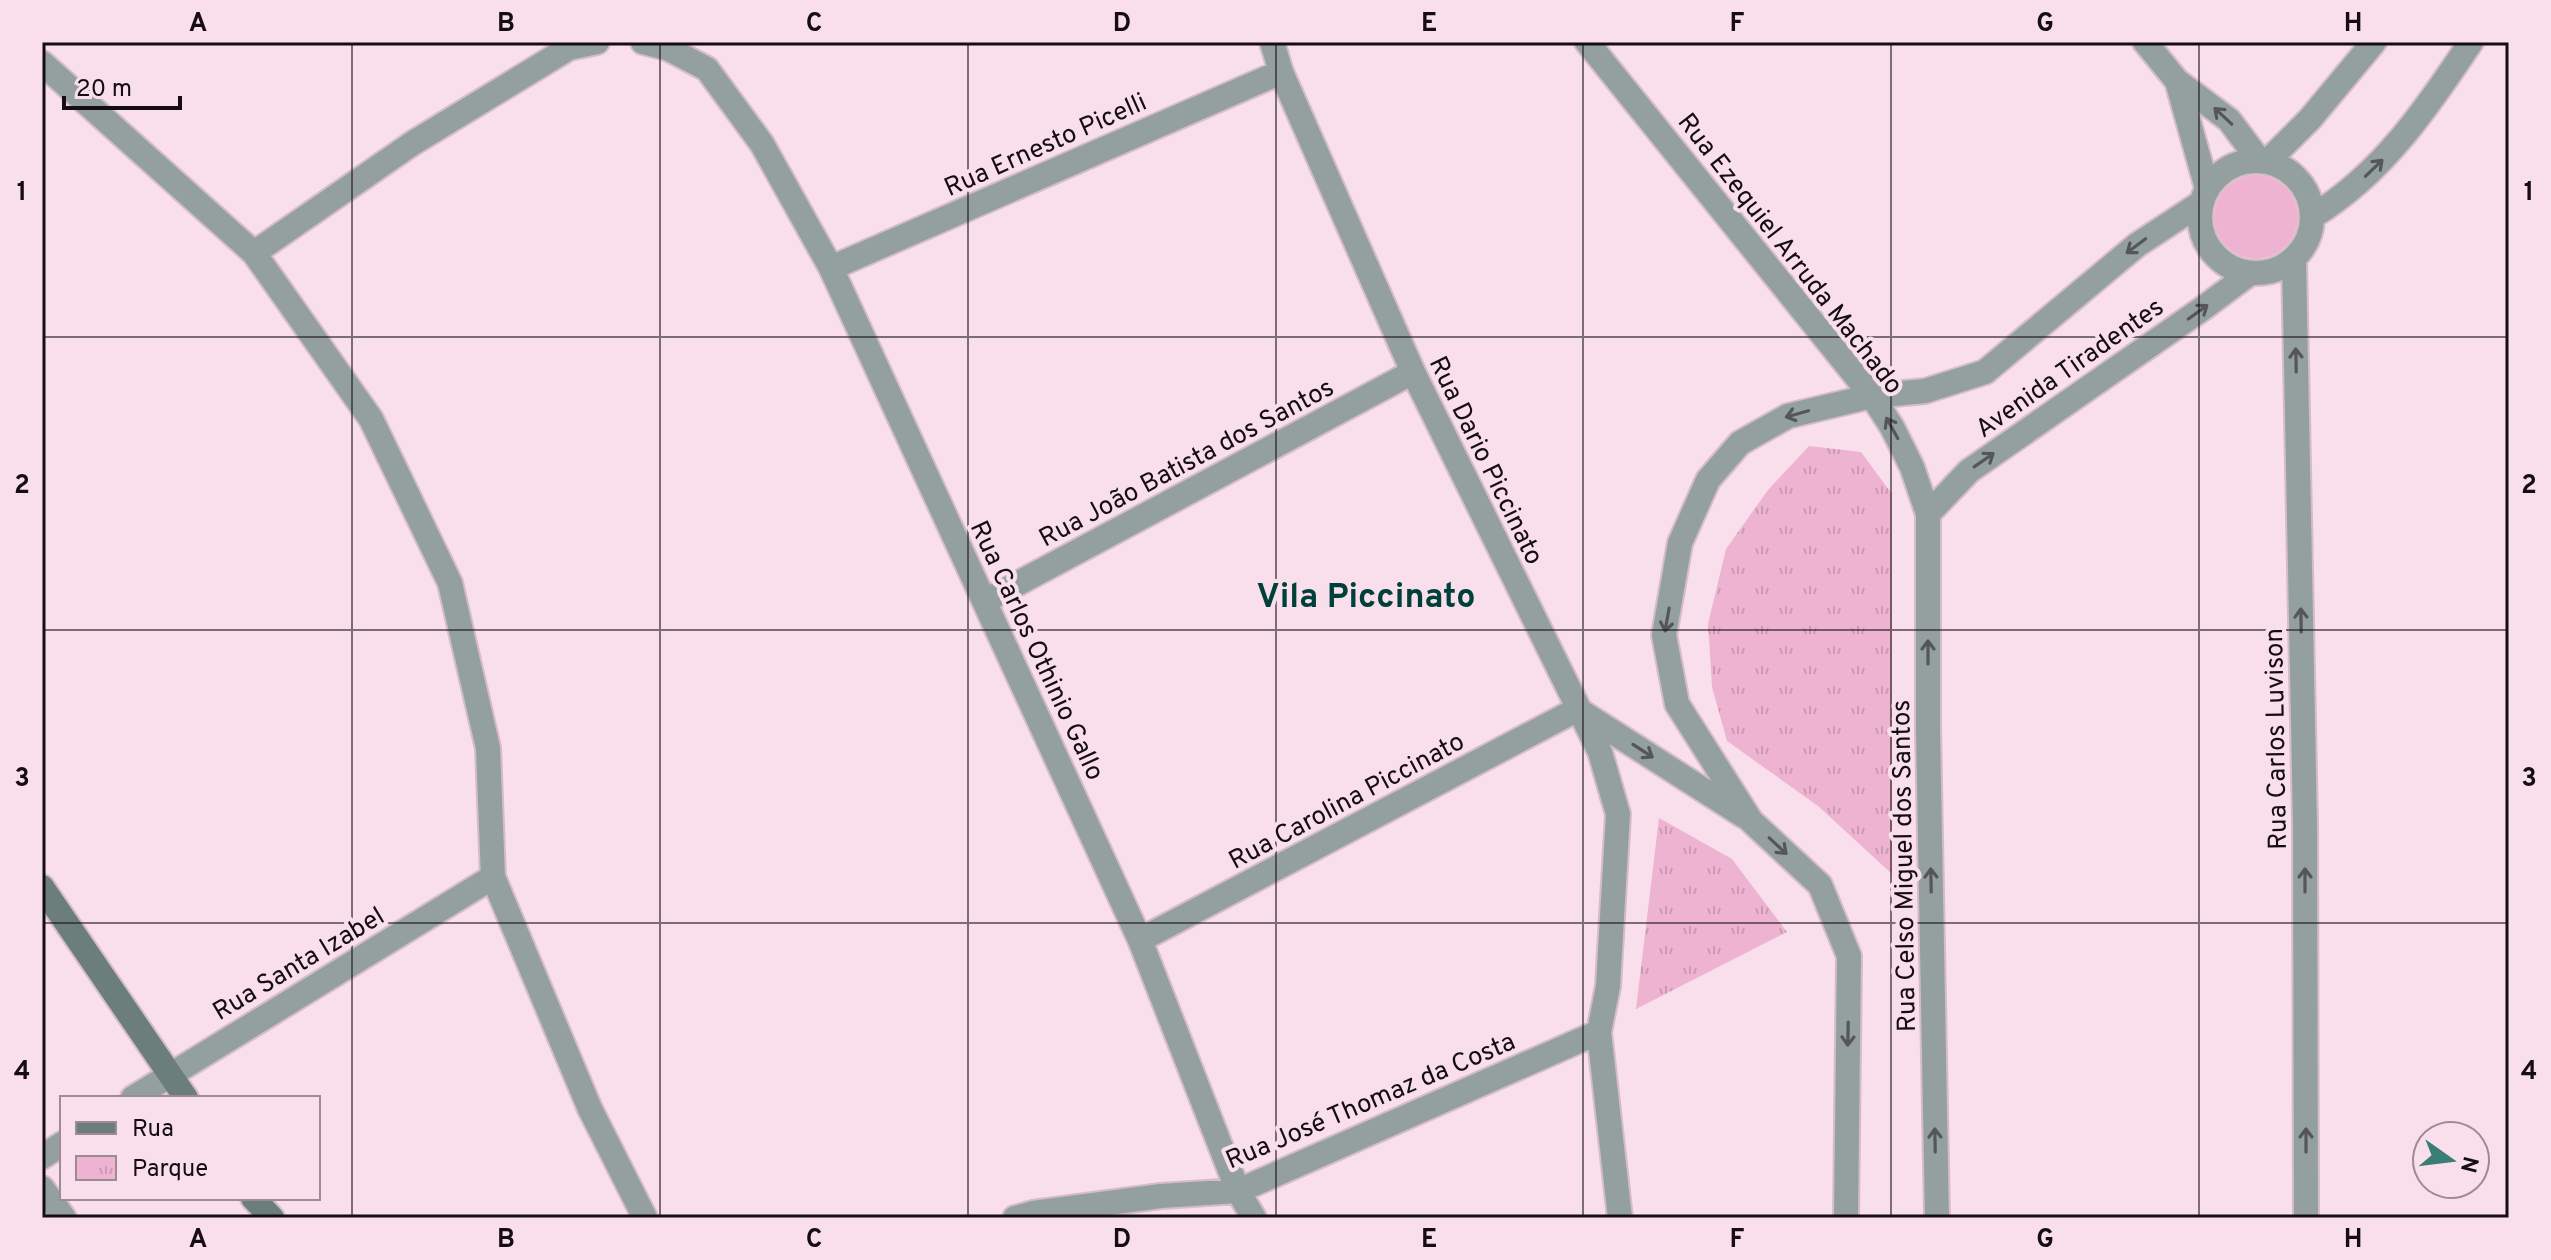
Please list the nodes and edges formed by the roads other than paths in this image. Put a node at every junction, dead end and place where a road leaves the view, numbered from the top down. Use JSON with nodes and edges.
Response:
{"nodes":[{"id":1,"x":597,"y":42,"type":"edge"},
{"id":2,"x":643,"y":42,"type":"edge"},
{"id":3,"x":1272,"y":42,"type":"edge"},
{"id":4,"x":1587,"y":42,"type":"edge"},
{"id":5,"x":2145,"y":42,"type":"edge"},
{"id":6,"x":2374,"y":42,"type":"edge"},
{"id":7,"x":2471,"y":42,"type":"edge"},
{"id":8,"x":42,"y":63,"type":"edge"},
{"id":9,"x":1281,"y":72,"type":"junction"},
{"id":10,"x":2177,"y":81,"type":"junction"},
{"id":11,"x":2264,"y":160,"type":"junction"},
{"id":12,"x":2204,"y":195,"type":"junction"},
{"id":13,"x":2313,"y":216,"type":"junction"},
{"id":14,"x":254,"y":253,"type":"junction"},
{"id":15,"x":2294,"y":260,"type":"junction"},
{"id":16,"x":831,"y":268,"type":"junction"},
{"id":17,"x":2249,"y":274,"type":"junction"},
{"id":18,"x":1413,"y":372,"type":"junction"},
{"id":19,"x":1872,"y":396,"type":"junction"},
{"id":20,"x":1928,"y":514,"type":"junction"},
{"id":21,"x":985,"y":601,"type":"junction"},
{"id":22,"x":1578,"y":709,"type":"junction"},
{"id":23,"x":1751,"y":821,"type":"junction"},
{"id":24,"x":493,"y":877,"type":"junction"},
{"id":25,"x":42,"y":887,"type":"edge"},
{"id":26,"x":1140,"y":940,"type":"junction"},
{"id":27,"x":1599,"y":1032,"type":"junction"},
{"id":28,"x":170,"y":1074,"type":"junction"},
{"id":29,"x":136,"y":1096,"type":"edge"},
{"id":30,"x":185,"y":1096,"type":"edge"},
{"id":31,"x":60,"y":1145,"type":"edge"},
{"id":32,"x":42,"y":1157,"type":"edge"},
{"id":33,"x":42,"y":1188,"type":"edge"},
{"id":34,"x":1238,"y":1191,"type":"junction"},
{"id":35,"x":255,"y":1200,"type":"edge"},
{"id":36,"x":64,"y":1218,"type":"edge"},
{"id":37,"x":272,"y":1218,"type":"edge"},
{"id":38,"x":645,"y":1218,"type":"edge"},
{"id":39,"x":1015,"y":1218,"type":"edge"},
{"id":40,"x":1254,"y":1218,"type":"edge"},
{"id":41,"x":1620,"y":1218,"type":"edge"},
{"id":42,"x":1846,"y":1218,"type":"edge"},
{"id":43,"x":1937,"y":1218,"type":"edge"},
{"id":44,"x":2306,"y":1218,"type":"edge"}],
"edges":[{"from":1,"to":14,"type":"street"},
{"from":2,"to":16,"type":"street","name":"Rua Carlos Othinio Gallo"},
{"from":3,"to":9,"type":"street","name":"Rua Dario Piccinato"},
{"from":4,"to":19,"type":"street","name":"Rua Ezequiel Arruda Machado"},
{"from":5,"to":10,"type":"street"},
{"from":6,"to":11,"type":"street"},
{"from":13,"to":7,"type":"street","one_way":true},
{"from":8,"to":14,"type":"street"},
{"from":9,"to":16,"type":"street","name":"Rua Ernesto Picelli"},
{"from":9,"to":18,"type":"street","name":"Rua Dario Piccinato"},
{"from":11,"to":10,"type":"street","one_way":true},
{"from":10,"to":12,"type":"street"},
{"from":11,"to":12,"type":"street"},
{"from":11,"to":13,"type":"street"},
{"from":12,"to":17,"type":"street"},
{"from":12,"to":19,"type":"street","name":"Avenida Tiradentes","one_way":true},
{"from":13,"to":15,"type":"street"},
{"from":14,"to":24,"type":"street"},
{"from":15,"to":17,"type":"street"},
{"from":44,"to":15,"type":"street","name":"Rua Carlos Luvison","one_way":true},
{"from":16,"to":21,"type":"street","name":"Rua Carlos Othinio Gallo"},
{"from":20,"to":17,"type":"street","name":"Avenida Tiradentes","one_way":true},
{"from":18,"to":21,"type":"street","name":"Rua João Batista dos Santos"},
{"from":18,"to":22,"type":"street","name":"Rua Dario Piccinato"},
{"from":20,"to":19,"type":"street","name":"Rua Ezequiel Arruda Machado","one_way":true},
{"from":19,"to":23,"type":"street","one_way":true},
{"from":43,"to":20,"type":"street","name":"Rua Celso Miguel dos Santos","one_way":true},
{"from":21,"to":26,"type":"street","name":"Rua Carlos Othinio Gallo"},
{"from":22,"to":23,"type":"street","one_way":true},
{"from":22,"to":26,"type":"street","name":"Rua Carolina Piccinato"},
{"from":22,"to":27,"type":"street","name":"Rua Dario Piccinato"},
{"from":23,"to":42,"type":"street","one_way":true},
{"from":24,"to":28,"type":"street","name":"Rua Santa Izabel"},
{"from":24,"to":38,"type":"street"},
{"from":25,"to":28,"type":"main road"},
{"from":26,"to":34,"type":"street","name":"Rua Carlos Othinio Gallo"},
{"from":27,"to":34,"type":"street","name":"Rua José Thomaz da Costa"},
{"from":27,"to":41,"type":"street","name":"Rua Dario Piccinato"},
{"from":28,"to":29,"type":"street","name":"Rua Santa Izabel"},
{"from":28,"to":30,"type":"main road"},
{"from":31,"to":32,"type":"street"},
{"from":33,"to":36,"type":"street"},
{"from":34,"to":39,"type":"street","name":"Rua José Thomaz da Costa"},
{"from":34,"to":40,"type":"street","name":"Rua Carlos Othinio Gallo"},
{"from":35,"to":37,"type":"main road"}]}
